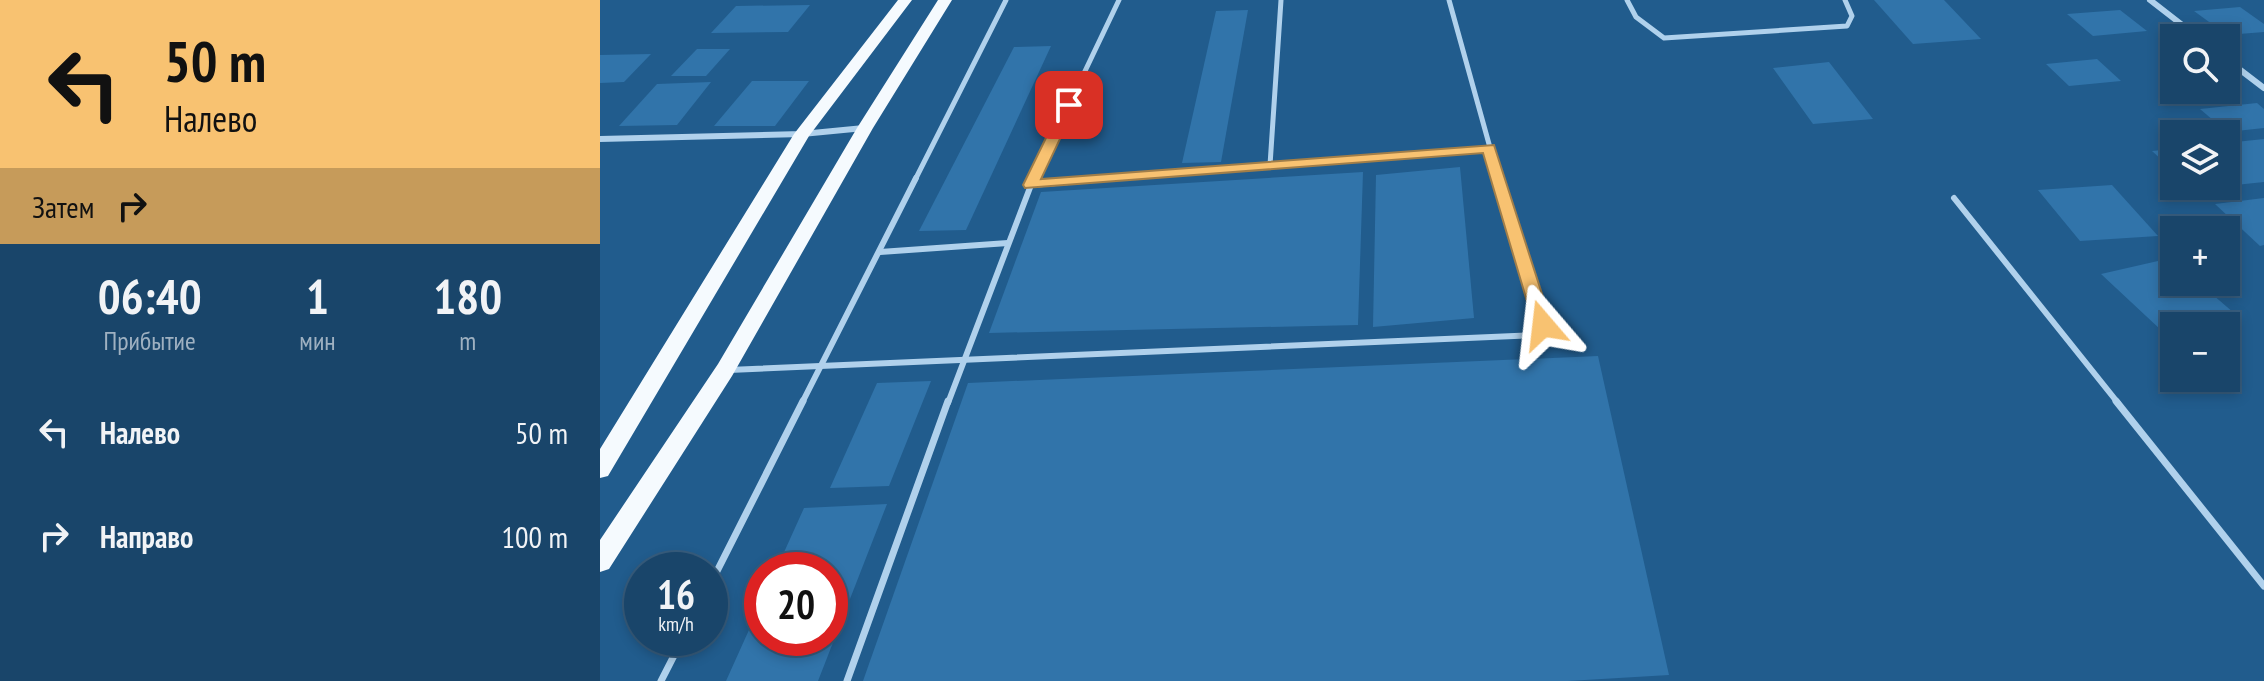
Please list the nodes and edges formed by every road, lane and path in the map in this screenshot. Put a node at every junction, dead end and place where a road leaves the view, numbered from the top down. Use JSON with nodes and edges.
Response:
{"nodes":[{"id":1,"x":905,"y":0,"type":"edge"},
{"id":2,"x":945,"y":0,"type":"edge"},
{"id":3,"x":1006,"y":0,"type":"edge"},
{"id":4,"x":1119,"y":0,"type":"edge"},
{"id":5,"x":1281,"y":0,"type":"edge"},
{"id":6,"x":1449,"y":0,"type":"edge"},
{"id":7,"x":1627,"y":0,"type":"edge"},
{"id":8,"x":1845,"y":0,"type":"edge"},
{"id":9,"x":2150,"y":0,"type":"edge"},
{"id":10,"x":2181,"y":24,"type":"edge"},
{"id":11,"x":2240,"y":70,"type":"edge"},
{"id":12,"x":2264,"y":88,"type":"edge"},
{"id":13,"x":865,"y":128,"type":"junction"},
{"id":14,"x":802,"y":134,"type":"junction"},
{"id":15,"x":600,"y":139,"type":"edge"},
{"id":16,"x":1489,"y":148,"type":"junction"},
{"id":17,"x":1270,"y":165,"type":"junction"},
{"id":18,"x":1031,"y":185,"type":"junction"},
{"id":19,"x":1954,"y":198,"type":"dead end"},
{"id":20,"x":1008,"y":243,"type":"junction"},
{"id":21,"x":880,"y":252,"type":"junction"},
{"id":22,"x":964,"y":358,"type":"junction"},
{"id":23,"x":823,"y":366,"type":"junction"},
{"id":24,"x":725,"y":370,"type":"junction"},
{"id":25,"x":607,"y":448,"type":"edge"},
{"id":26,"x":600,"y":469,"type":"edge"},
{"id":27,"x":727,"y":552,"type":"edge"},
{"id":28,"x":600,"y":561,"type":"edge"},
{"id":29,"x":2264,"y":586,"type":"edge"},
{"id":30,"x":674,"y":656,"type":"edge"},
{"id":31,"x":661,"y":681,"type":"edge"},
{"id":32,"x":847,"y":681,"type":"edge"}],
"edges":[{"from":1,"to":14,"type":"main road"},
{"from":2,"to":13,"type":"main road"},
{"from":3,"to":21,"type":"lane"},
{"from":4,"to":18,"type":"lane"},
{"from":5,"to":17,"type":"lane"},
{"from":6,"to":16,"type":"lane"},
{"from":7,"to":8,"type":"lane"},
{"from":9,"to":10,"type":"street"},
{"from":11,"to":12,"type":"street"},
{"from":13,"to":14,"type":"street"},
{"from":13,"to":24,"type":"main road"},
{"from":14,"to":15,"type":"street"},
{"from":14,"to":25,"type":"main road"},
{"from":16,"to":17,"type":"lane"},
{"from":16,"to":22,"type":"lane"},
{"from":17,"to":18,"type":"lane"},
{"from":18,"to":20,"type":"lane"},
{"from":19,"to":29,"type":"lane"},
{"from":20,"to":21,"type":"lane"},
{"from":20,"to":22,"type":"lane"},
{"from":21,"to":23,"type":"lane"},
{"from":22,"to":23,"type":"lane"},
{"from":22,"to":32,"type":"lane"},
{"from":23,"to":24,"type":"lane"},
{"from":23,"to":27,"type":"lane"},
{"from":24,"to":28,"type":"main road"},
{"from":25,"to":26,"type":"main road"},
{"from":30,"to":31,"type":"lane"}]}
